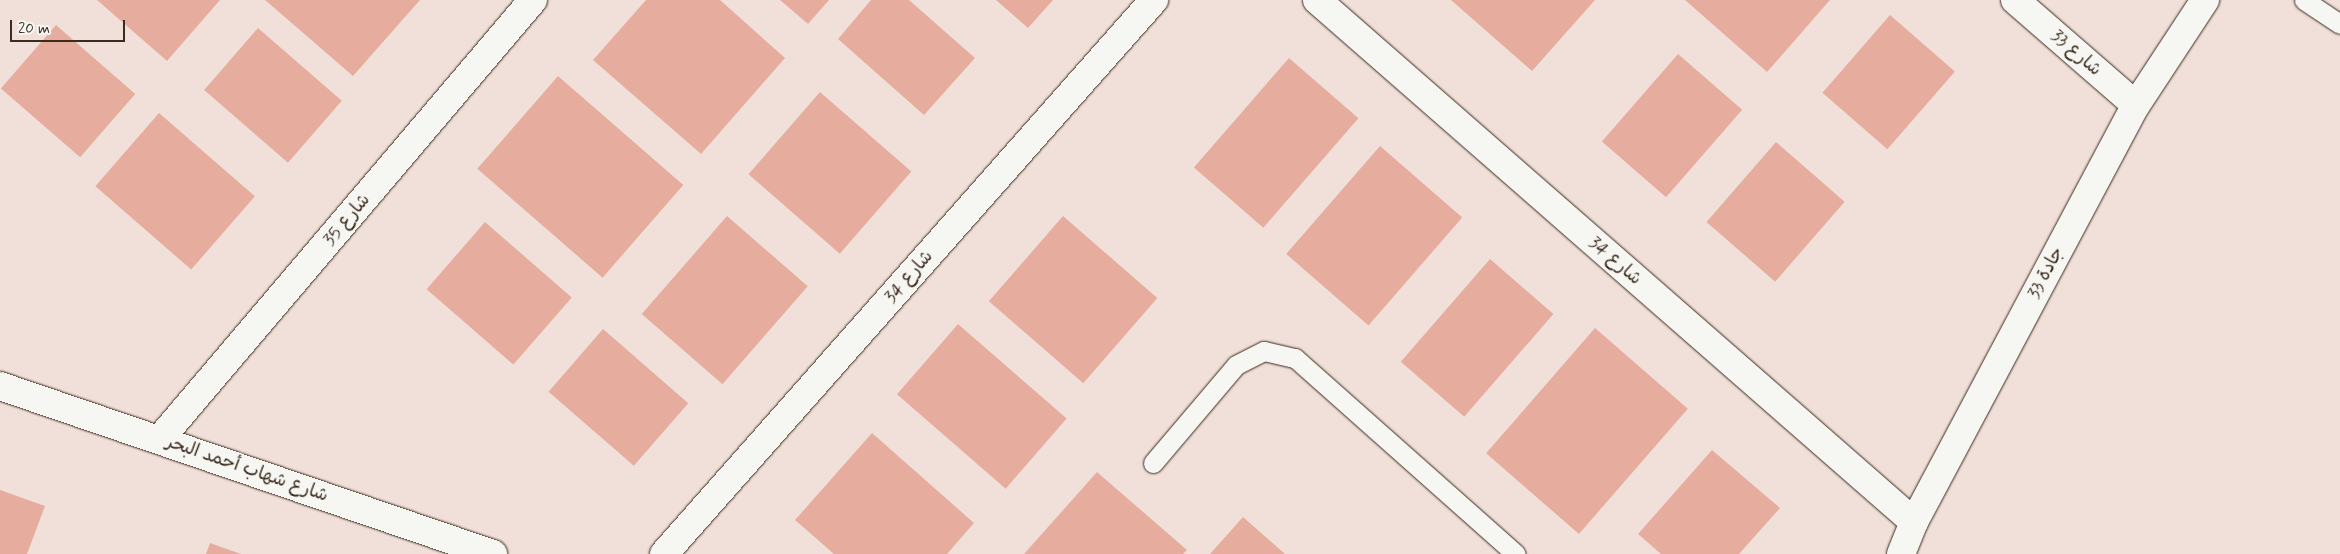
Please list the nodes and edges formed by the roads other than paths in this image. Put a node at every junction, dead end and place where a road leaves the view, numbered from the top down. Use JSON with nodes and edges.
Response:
{"nodes":[{"id":1,"x":533,"y":0,"type":"edge"},
{"id":2,"x":1154,"y":0,"type":"edge"},
{"id":3,"x":1317,"y":0,"type":"edge"},
{"id":4,"x":2015,"y":0,"type":"edge"},
{"id":5,"x":2205,"y":0,"type":"edge"},
{"id":6,"x":2304,"y":0,"type":"edge"},
{"id":7,"x":2340,"y":24,"type":"edge"},
{"id":8,"x":2136,"y":105,"type":"junction"},
{"id":9,"x":0,"y":386,"type":"edge"},
{"id":10,"x":160,"y":439,"type":"junction"},
{"id":11,"x":1153,"y":463,"type":"dead end"},
{"id":12,"x":1914,"y":522,"type":"junction"},
{"id":13,"x":439,"y":546,"type":"edge"},
{"id":14,"x":493,"y":554,"type":"edge"},
{"id":15,"x":664,"y":554,"type":"edge"},
{"id":16,"x":1516,"y":554,"type":"edge"},
{"id":17,"x":1901,"y":554,"type":"edge"}],
"edges":[{"from":1,"to":10,"type":"street","name":"شارع 35"},
{"from":2,"to":15,"type":"street","name":"شارع 34"},
{"from":3,"to":12,"type":"street","name":"شارع 34"},
{"from":4,"to":8,"type":"street","name":"شارع 33"},
{"from":5,"to":8,"type":"street","name":"جادة 33"},
{"from":6,"to":7,"type":"lane"},
{"from":8,"to":12,"type":"street","name":"جادة 33"},
{"from":9,"to":10,"type":"street","name":"شارع شهاب أحمد البحر"},
{"from":10,"to":13,"type":"street","name":"شارع شهاب أحمد البحر"},
{"from":11,"to":16,"type":"lane"},
{"from":12,"to":17,"type":"street","name":"جادة 33"},
{"from":13,"to":14,"type":"street","name":"شارع شهاب أحمد البحر"}]}
